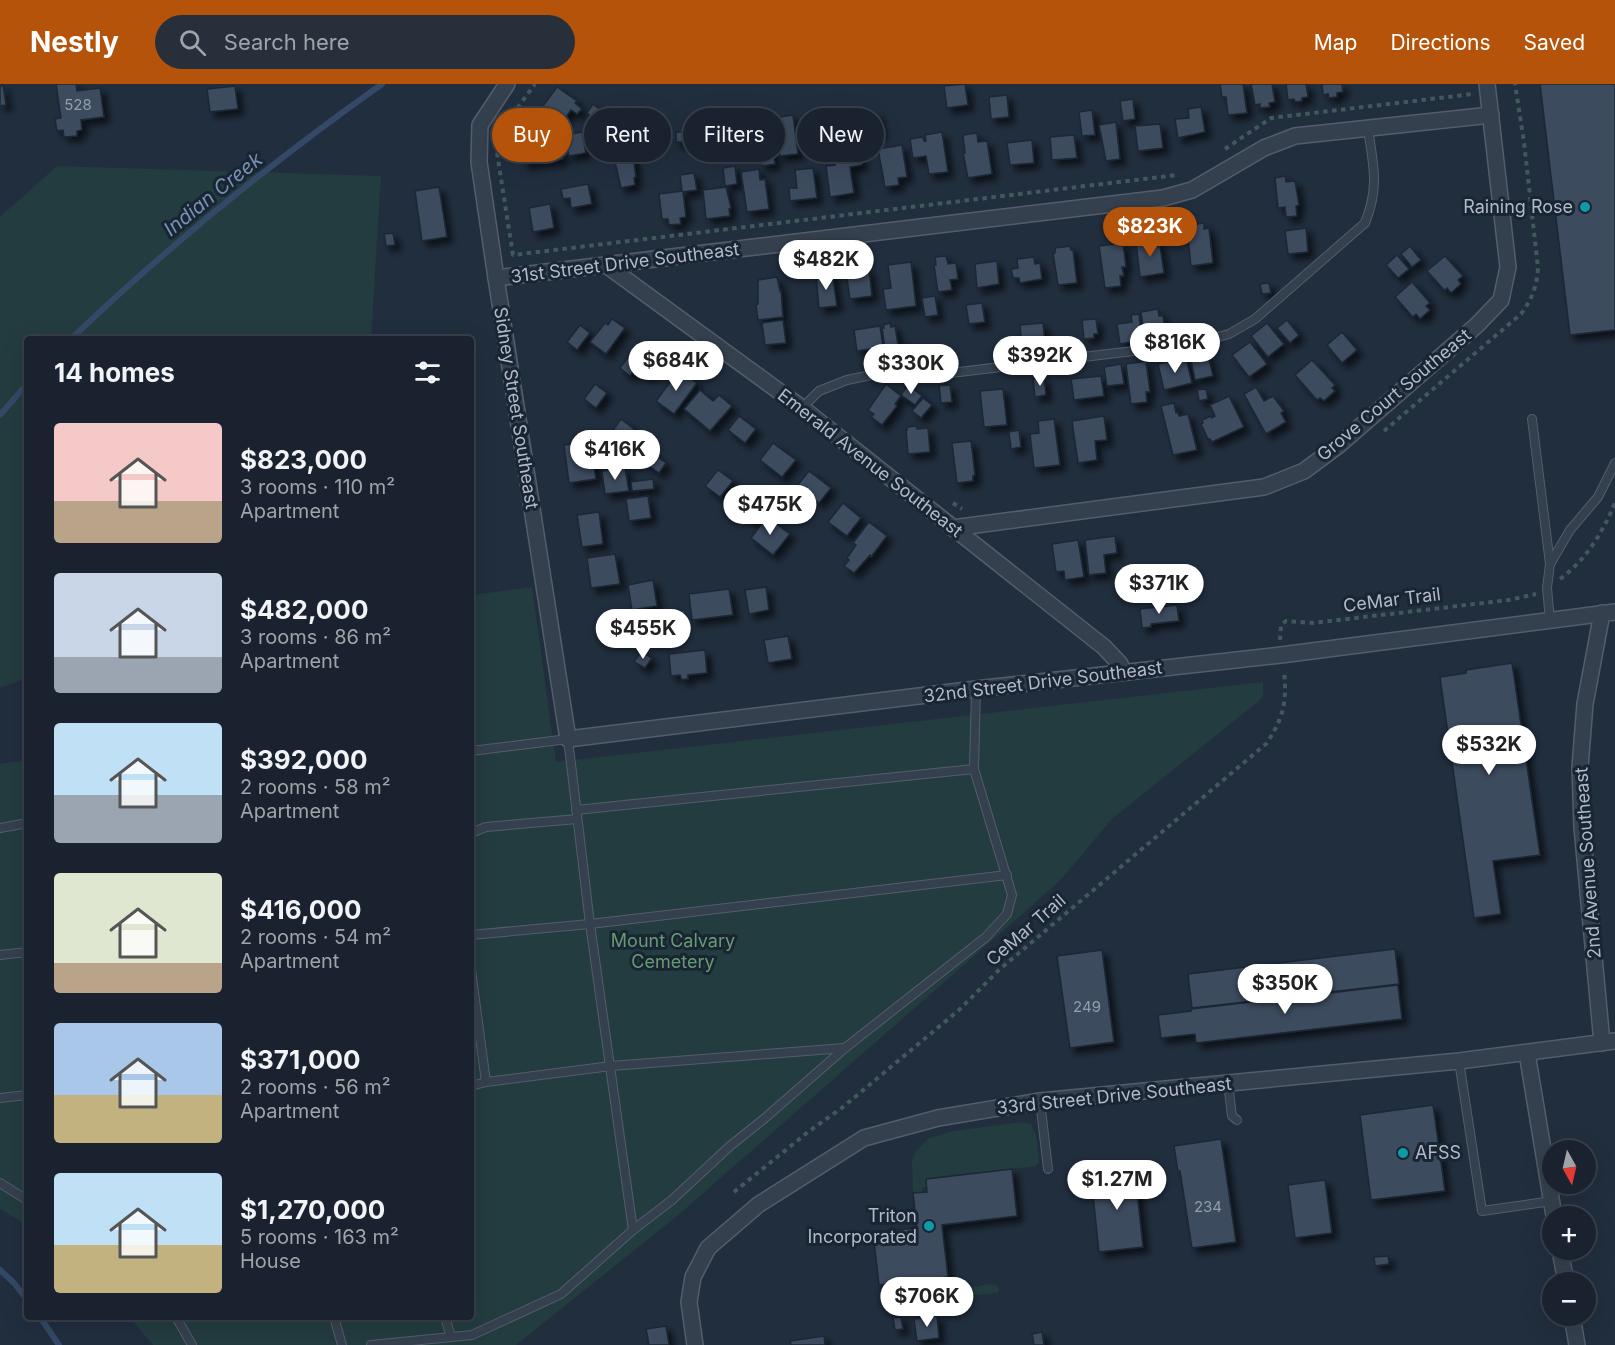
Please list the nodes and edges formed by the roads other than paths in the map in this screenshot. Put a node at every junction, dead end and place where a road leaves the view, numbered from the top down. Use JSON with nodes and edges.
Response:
{"nodes":[{"id":1,"x":507,"y":84,"type":"edge"},
{"id":2,"x":1482,"y":89,"type":"edge"},
{"id":3,"x":1491,"y":115,"type":"junction"},
{"id":4,"x":1368,"y":128,"type":"junction"},
{"id":5,"x":606,"y":265,"type":"junction"},
{"id":6,"x":496,"y":278,"type":"junction"},
{"id":7,"x":802,"y":408,"type":"junction"},
{"id":8,"x":1532,"y":419,"type":"dead end"},
{"id":9,"x":1615,"y":464,"type":"edge"},
{"id":10,"x":953,"y":528,"type":"junction"},
{"id":11,"x":1550,"y":564,"type":"junction"},
{"id":12,"x":1608,"y":612,"type":"edge"},
{"id":13,"x":1550,"y":620,"type":"junction"},
{"id":14,"x":1123,"y":672,"type":"junction"},
{"id":15,"x":976,"y":689,"type":"junction"},
{"id":16,"x":568,"y":740,"type":"junction"},
{"id":17,"x":474,"y":751,"type":"edge"},
{"id":18,"x":974,"y":769,"type":"junction"},
{"id":19,"x":577,"y":814,"type":"junction"},
{"id":20,"x":24,"y":824,"type":"edge"},
{"id":21,"x":0,"y":828,"type":"edge"},
{"id":22,"x":474,"y":832,"type":"edge"},
{"id":23,"x":1007,"y":875,"type":"junction"},
{"id":24,"x":590,"y":924,"type":"junction"},
{"id":25,"x":474,"y":935,"type":"edge"},
{"id":26,"x":24,"y":952,"type":"edge"},
{"id":27,"x":0,"y":955,"type":"edge"},
{"id":28,"x":474,"y":992,"type":"edge"},
{"id":29,"x":1609,"y":1042,"type":"edge"},
{"id":30,"x":845,"y":1048,"type":"junction"},
{"id":31,"x":1527,"y":1053,"type":"junction"},
{"id":32,"x":1459,"y":1061,"type":"junction"},
{"id":33,"x":611,"y":1066,"type":"junction"},
{"id":34,"x":486,"y":1082,"type":"junction"},
{"id":35,"x":1228,"y":1083,"type":"junction"},
{"id":36,"x":474,"y":1085,"type":"edge"},
{"id":37,"x":24,"y":1095,"type":"edge"},
{"id":38,"x":0,"y":1098,"type":"edge"},
{"id":39,"x":1040,"y":1101,"type":"junction"},
{"id":40,"x":1237,"y":1120,"type":"dead end"},
{"id":41,"x":1048,"y":1169,"type":"dead end"},
{"id":42,"x":0,"y":1183,"type":"edge"},
{"id":43,"x":24,"y":1198,"type":"edge"},
{"id":44,"x":1552,"y":1206,"type":"edge"},
{"id":45,"x":1542,"y":1209,"type":"edge"},
{"id":46,"x":633,"y":1230,"type":"junction"},
{"id":47,"x":178,"y":1320,"type":"edge"},
{"id":48,"x":335,"y":1320,"type":"edge"},
{"id":49,"x":446,"y":1320,"type":"edge"},
{"id":50,"x":1574,"y":1326,"type":"edge"},
{"id":51,"x":451,"y":1337,"type":"junction"},
{"id":52,"x":192,"y":1345,"type":"edge"},
{"id":53,"x":342,"y":1345,"type":"edge"},
{"id":54,"x":371,"y":1345,"type":"edge"},
{"id":55,"x":695,"y":1345,"type":"edge"},
{"id":56,"x":1577,"y":1345,"type":"edge"}],
"edges":[{"from":1,"to":6,"type":"street","name":"Sidney Street Southeast"},
{"from":2,"to":3,"type":"street"},
{"from":3,"to":4,"type":"street","name":"31st Street Drive Southeast"},
{"from":3,"to":10,"type":"street","name":"Grove Court Southeast"},
{"from":4,"to":5,"type":"street","name":"31st Street Drive Southeast"},
{"from":4,"to":7,"type":"lane"},
{"from":5,"to":6,"type":"street","name":"31st Street Drive Southeast"},
{"from":5,"to":7,"type":"street","name":"Emerald Avenue Southeast"},
{"from":6,"to":16,"type":"street","name":"Sidney Street Southeast"},
{"from":7,"to":10,"type":"street","name":"Emerald Avenue Southeast"},
{"from":8,"to":11,"type":"lane"},
{"from":9,"to":11,"type":"lane"},
{"from":10,"to":14,"type":"street","name":"Emerald Avenue Southeast"},
{"from":11,"to":13,"type":"lane"},
{"from":12,"to":13,"type":"street","name":"32nd Street Drive Southeast"},
{"from":12,"to":29,"type":"street","name":"2nd Avenue Southeast"},
{"from":13,"to":14,"type":"street","name":"32nd Street Drive Southeast"},
{"from":14,"to":15,"type":"street","name":"32nd Street Drive Southeast"},
{"from":15,"to":16,"type":"street","name":"32nd Street Drive Southeast"},
{"from":15,"to":18,"type":"lane"},
{"from":16,"to":17,"type":"lane","name":"32nd Street Drive Southeast"},
{"from":16,"to":19,"type":"lane"},
{"from":18,"to":19,"type":"lane"},
{"from":18,"to":23,"type":"lane"},
{"from":19,"to":22,"type":"lane"},
{"from":19,"to":24,"type":"lane"},
{"from":20,"to":21,"type":"lane"},
{"from":23,"to":24,"type":"lane"},
{"from":23,"to":30,"type":"lane"},
{"from":24,"to":25,"type":"lane"},
{"from":24,"to":33,"type":"lane"},
{"from":26,"to":27,"type":"lane"},
{"from":28,"to":34,"type":"lane"},
{"from":29,"to":31,"type":"street","name":"33rd Street Drive Southeast"},
{"from":30,"to":33,"type":"lane"},
{"from":30,"to":46,"type":"lane"},
{"from":31,"to":32,"type":"street","name":"33rd Street Drive Southeast"},
{"from":31,"to":44,"type":"street"},
{"from":32,"to":35,"type":"street","name":"33rd Street Drive Southeast"},
{"from":32,"to":45,"type":"lane"},
{"from":33,"to":34,"type":"lane"},
{"from":33,"to":46,"type":"lane"},
{"from":34,"to":36,"type":"lane"},
{"from":35,"to":39,"type":"street","name":"33rd Street Drive Southeast"},
{"from":35,"to":40,"type":"lane"},
{"from":37,"to":38,"type":"lane"},
{"from":39,"to":41,"type":"lane"},
{"from":39,"to":55,"type":"street","name":"33rd Street Drive Southeast"},
{"from":42,"to":43,"type":"lane"},
{"from":46,"to":51,"type":"lane"},
{"from":47,"to":52,"type":"lane"},
{"from":48,"to":53,"type":"lane"},
{"from":49,"to":51,"type":"lane"},
{"from":50,"to":56,"type":"street"},
{"from":51,"to":54,"type":"lane"}]}
